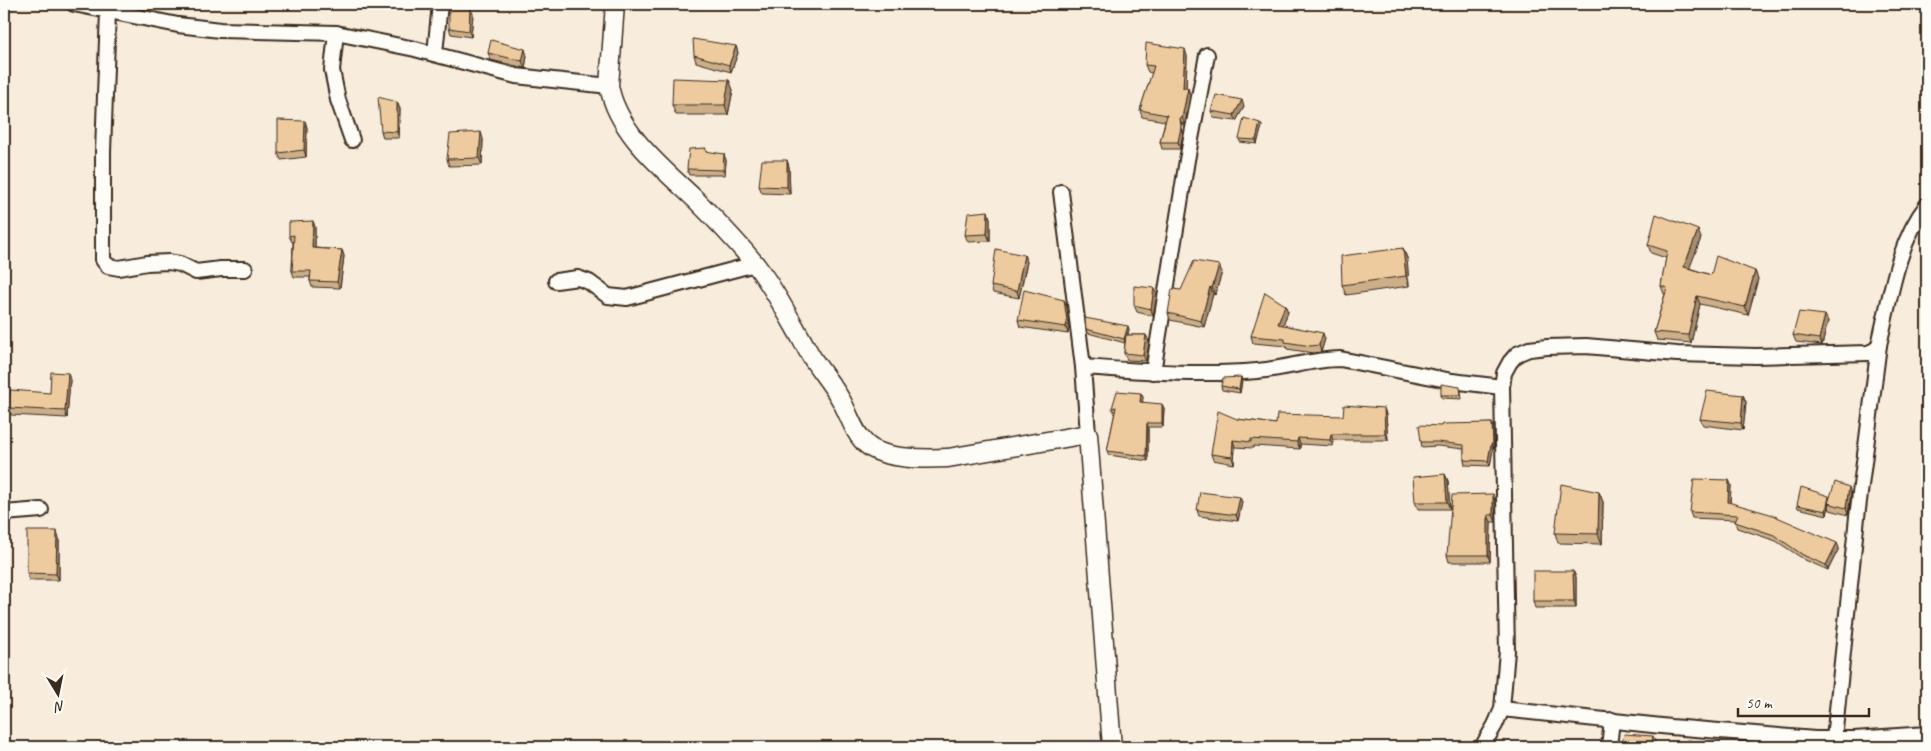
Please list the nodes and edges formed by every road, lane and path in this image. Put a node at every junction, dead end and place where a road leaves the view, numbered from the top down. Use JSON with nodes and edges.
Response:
{"nodes":[{"id":1,"x":74,"y":4,"type":"edge"},
{"id":2,"x":440,"y":4,"type":"edge"},
{"id":3,"x":615,"y":4,"type":"edge"},
{"id":4,"x":108,"y":11,"type":"junction"},
{"id":5,"x":336,"y":33,"type":"junction"},
{"id":6,"x":434,"y":53,"type":"junction"},
{"id":7,"x":1207,"y":55,"type":"dead end"},
{"id":8,"x":609,"y":86,"type":"junction"},
{"id":9,"x":352,"y":140,"type":"dead end"},
{"id":10,"x":1061,"y":192,"type":"dead end"},
{"id":11,"x":1927,"y":205,"type":"edge"},
{"id":12,"x":755,"y":264,"type":"junction"},
{"id":13,"x":245,"y":269,"type":"dead end"},
{"id":14,"x":556,"y":281,"type":"dead end"},
{"id":15,"x":1879,"y":345,"type":"junction"},
{"id":16,"x":1083,"y":367,"type":"junction"},
{"id":17,"x":1153,"y":372,"type":"junction"},
{"id":18,"x":1502,"y":387,"type":"junction"},
{"id":19,"x":1088,"y":434,"type":"junction"},
{"id":20,"x":41,"y":510,"type":"dead end"},
{"id":21,"x":4,"y":513,"type":"edge"},
{"id":22,"x":1502,"y":709,"type":"junction"},
{"id":23,"x":1612,"y":720,"type":"junction"},
{"id":24,"x":1927,"y":734,"type":"edge"},
{"id":25,"x":1834,"y":739,"type":"junction"},
{"id":26,"x":1112,"y":747,"type":"edge"},
{"id":27,"x":1482,"y":747,"type":"edge"},
{"id":28,"x":1609,"y":747,"type":"edge"}],
"edges":[{"from":1,"to":4,"type":"street"},
{"from":2,"to":6,"type":"street"},
{"from":3,"to":8,"type":"street"},
{"from":4,"to":5,"type":"street"},
{"from":4,"to":13,"type":"street"},
{"from":5,"to":6,"type":"street"},
{"from":5,"to":9,"type":"street"},
{"from":6,"to":8,"type":"street"},
{"from":7,"to":17,"type":"street"},
{"from":8,"to":12,"type":"street"},
{"from":10,"to":16,"type":"street"},
{"from":11,"to":15,"type":"street"},
{"from":12,"to":14,"type":"street"},
{"from":12,"to":19,"type":"street"},
{"from":15,"to":18,"type":"street"},
{"from":15,"to":25,"type":"street"},
{"from":16,"to":17,"type":"street"},
{"from":16,"to":19,"type":"street"},
{"from":17,"to":18,"type":"street"},
{"from":18,"to":22,"type":"street"},
{"from":19,"to":26,"type":"street"},
{"from":20,"to":21,"type":"street"},
{"from":22,"to":23,"type":"street"},
{"from":22,"to":27,"type":"street"},
{"from":23,"to":25,"type":"street"},
{"from":23,"to":28,"type":"street"},
{"from":24,"to":25,"type":"street"}]}
